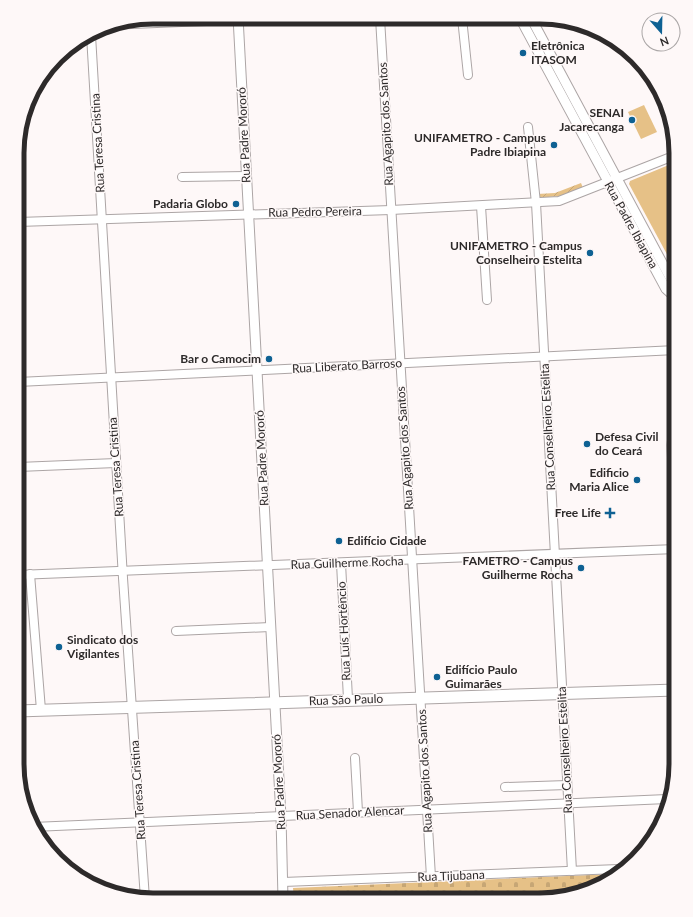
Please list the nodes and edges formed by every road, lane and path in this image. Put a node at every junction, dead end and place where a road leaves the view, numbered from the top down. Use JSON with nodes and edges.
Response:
{"nodes":[{"id":1,"x":238,"y":24,"type":"edge"},
{"id":2,"x":380,"y":24,"type":"edge"},
{"id":3,"x":463,"y":24,"type":"edge"},
{"id":4,"x":523,"y":24,"type":"edge"},
{"id":5,"x":535,"y":24,"type":"edge"},
{"id":6,"x":91,"y":40,"type":"edge"},
{"id":7,"x":468,"y":75,"type":"dead end"},
{"id":8,"x":528,"y":127,"type":"dead end"},
{"id":9,"x":669,"y":158,"type":"edge"},
{"id":10,"x":246,"y":176,"type":"junction"},
{"id":11,"x":182,"y":177,"type":"dead end"},
{"id":12,"x":613,"y":181,"type":"junction"},
{"id":13,"x":536,"y":203,"type":"junction"},
{"id":14,"x":481,"y":206,"type":"junction"},
{"id":15,"x":391,"y":210,"type":"junction"},
{"id":16,"x":249,"y":214,"type":"junction"},
{"id":17,"x":102,"y":220,"type":"junction"},
{"id":18,"x":24,"y":222,"type":"edge"},
{"id":19,"x":669,"y":276,"type":"edge"},
{"id":20,"x":487,"y":300,"type":"dead end"},
{"id":21,"x":669,"y":350,"type":"edge"},
{"id":22,"x":544,"y":357,"type":"junction"},
{"id":23,"x":400,"y":363,"type":"junction"},
{"id":24,"x":257,"y":370,"type":"junction"},
{"id":25,"x":111,"y":377,"type":"junction"},
{"id":26,"x":24,"y":382,"type":"edge"},
{"id":27,"x":116,"y":463,"type":"junction"},
{"id":28,"x":24,"y":468,"type":"edge"},
{"id":29,"x":669,"y":549,"type":"edge"},
{"id":30,"x":554,"y":554,"type":"junction"},
{"id":31,"x":413,"y":561,"type":"junction"},
{"id":32,"x":341,"y":563,"type":"junction"},
{"id":33,"x":267,"y":565,"type":"junction"},
{"id":34,"x":122,"y":571,"type":"junction"},
{"id":35,"x":24,"y":574,"type":"edge"},
{"id":36,"x":30,"y":574,"type":"junction"},
{"id":37,"x":270,"y":627,"type":"junction"},
{"id":38,"x":176,"y":631,"type":"dead end"},
{"id":39,"x":669,"y":690,"type":"edge"},
{"id":40,"x":562,"y":693,"type":"junction"},
{"id":41,"x":421,"y":698,"type":"junction"},
{"id":42,"x":348,"y":699,"type":"junction"},
{"id":43,"x":275,"y":702,"type":"junction"},
{"id":44,"x":132,"y":706,"type":"junction"},
{"id":45,"x":40,"y":710,"type":"junction"},
{"id":46,"x":24,"y":711,"type":"edge"},
{"id":47,"x":355,"y":758,"type":"dead end"},
{"id":48,"x":567,"y":784,"type":"junction"},
{"id":49,"x":505,"y":787,"type":"dead end"},
{"id":50,"x":664,"y":800,"type":"edge"},
{"id":51,"x":568,"y":804,"type":"junction"},
{"id":52,"x":427,"y":809,"type":"junction"},
{"id":53,"x":358,"y":812,"type":"junction"},
{"id":54,"x":281,"y":817,"type":"junction"},
{"id":55,"x":140,"y":823,"type":"junction"},
{"id":56,"x":40,"y":827,"type":"edge"},
{"id":57,"x":614,"y":869,"type":"edge"},
{"id":58,"x":572,"y":871,"type":"junction"},
{"id":59,"x":431,"y":878,"type":"junction"},
{"id":60,"x":283,"y":882,"type":"junction"},
{"id":61,"x":145,"y":893,"type":"edge"},
{"id":62,"x":283,"y":893,"type":"edge"}],
"edges":[{"from":1,"to":10,"type":"street","name":"Rua Padre Mororó"},
{"from":2,"to":15,"type":"street","name":"Rua Agapito dos Santos"},
{"from":3,"to":7,"type":"street"},
{"from":4,"to":12,"type":"street","name":"Rua Padre Ibiapina"},
{"from":5,"to":12,"type":"street","name":"Rua Padre Ibiapina"},
{"from":6,"to":17,"type":"street","name":"Rua Teresa Cristina"},
{"from":8,"to":13,"type":"street","name":"Rua Conselheiro Estelita"},
{"from":9,"to":12,"type":"street","name":"Rua Pedro Pereira"},
{"from":10,"to":11,"type":"street"},
{"from":10,"to":16,"type":"street","name":"Rua Padre Mororó"},
{"from":12,"to":13,"type":"street","name":"Rua Pedro Pereira"},
{"from":12,"to":19,"type":"street","name":"Rua Padre Ibiapina"},
{"from":13,"to":14,"type":"street","name":"Rua Pedro Pereira"},
{"from":13,"to":22,"type":"street","name":"Rua Conselheiro Estelita"},
{"from":14,"to":15,"type":"street","name":"Rua Pedro Pereira"},
{"from":14,"to":20,"type":"street"},
{"from":15,"to":16,"type":"street","name":"Rua Pedro Pereira"},
{"from":15,"to":23,"type":"street","name":"Rua Agapito dos Santos"},
{"from":16,"to":17,"type":"street","name":"Rua Pedro Pereira"},
{"from":16,"to":24,"type":"street","name":"Rua Padre Mororó"},
{"from":17,"to":18,"type":"street","name":"Rua Pedro Pereira"},
{"from":17,"to":25,"type":"street","name":"Rua Teresa Cristina"},
{"from":21,"to":22,"type":"street","name":"Rua Liberato Barroso"},
{"from":22,"to":23,"type":"street","name":"Rua Liberato Barroso"},
{"from":22,"to":30,"type":"street","name":"Rua Conselheiro Estelita"},
{"from":23,"to":24,"type":"street","name":"Rua Liberato Barroso"},
{"from":23,"to":31,"type":"street","name":"Rua Agapito dos Santos"},
{"from":24,"to":25,"type":"street","name":"Rua Liberato Barroso"},
{"from":24,"to":33,"type":"street","name":"Rua Padre Mororó"},
{"from":25,"to":26,"type":"street","name":"Rua Liberato Barroso"},
{"from":25,"to":27,"type":"street","name":"Rua Teresa Cristina"},
{"from":27,"to":28,"type":"street"},
{"from":27,"to":34,"type":"street","name":"Rua Teresa Cristina"},
{"from":29,"to":30,"type":"street","name":"Rua Guilherme Rocha"},
{"from":30,"to":31,"type":"street","name":"Rua Guilherme Rocha"},
{"from":30,"to":40,"type":"street","name":"Rua Conselheiro Estelita"},
{"from":31,"to":32,"type":"street","name":"Rua Guilherme Rocha"},
{"from":31,"to":41,"type":"street","name":"Rua Agapito dos Santos"},
{"from":32,"to":33,"type":"street","name":"Rua Guilherme Rocha"},
{"from":32,"to":42,"type":"street","name":"Rua Luís Hortêncio"},
{"from":33,"to":34,"type":"street","name":"Rua Guilherme Rocha"},
{"from":33,"to":37,"type":"street","name":"Rua Padre Mororó"},
{"from":34,"to":36,"type":"street","name":"Rua Guilherme Rocha"},
{"from":34,"to":44,"type":"street","name":"Rua Teresa Cristina"},
{"from":35,"to":36,"type":"street","name":"Rua Guilherme Rocha"},
{"from":36,"to":45,"type":"street"},
{"from":37,"to":38,"type":"street"},
{"from":37,"to":43,"type":"street","name":"Rua Padre Mororó"},
{"from":39,"to":40,"type":"main road","name":"Rua São Paulo"},
{"from":40,"to":41,"type":"main road","name":"Rua São Paulo"},
{"from":40,"to":48,"type":"street","name":"Rua Conselheiro Estelita"},
{"from":41,"to":42,"type":"main road","name":"Rua São Paulo"},
{"from":41,"to":52,"type":"street","name":"Rua Agapito dos Santos"},
{"from":42,"to":43,"type":"main road","name":"Rua São Paulo"},
{"from":43,"to":44,"type":"main road","name":"Rua São Paulo"},
{"from":43,"to":54,"type":"street","name":"Rua Padre Mororó"},
{"from":44,"to":45,"type":"main road","name":"Rua São Paulo"},
{"from":44,"to":55,"type":"street","name":"Rua Teresa Cristina"},
{"from":45,"to":46,"type":"main road","name":"Rua São Paulo"},
{"from":47,"to":53,"type":"street"},
{"from":48,"to":49,"type":"street"},
{"from":48,"to":51,"type":"street","name":"Rua Conselheiro Estelita"},
{"from":50,"to":51,"type":"street","name":"Rua Senador Alencar"},
{"from":51,"to":52,"type":"street","name":"Rua Senador Alencar"},
{"from":51,"to":58,"type":"street","name":"Rua Conselheiro Estelita"},
{"from":52,"to":53,"type":"street","name":"Rua Senador Alencar"},
{"from":52,"to":59,"type":"street","name":"Rua Agapito dos Santos"},
{"from":53,"to":54,"type":"street","name":"Rua Senador Alencar"},
{"from":54,"to":55,"type":"street","name":"Rua Senador Alencar"},
{"from":54,"to":60,"type":"street","name":"Rua Padre Mororó"},
{"from":55,"to":56,"type":"street","name":"Rua Senador Alencar"},
{"from":55,"to":61,"type":"street","name":"Rua Teresa Cristina"},
{"from":57,"to":58,"type":"street","name":"Rua Tijubana"},
{"from":58,"to":59,"type":"street","name":"Rua Tijubana"},
{"from":59,"to":60,"type":"street","name":"Rua Tijubana"},
{"from":60,"to":62,"type":"street","name":"Rua Padre Mororó"}]}
